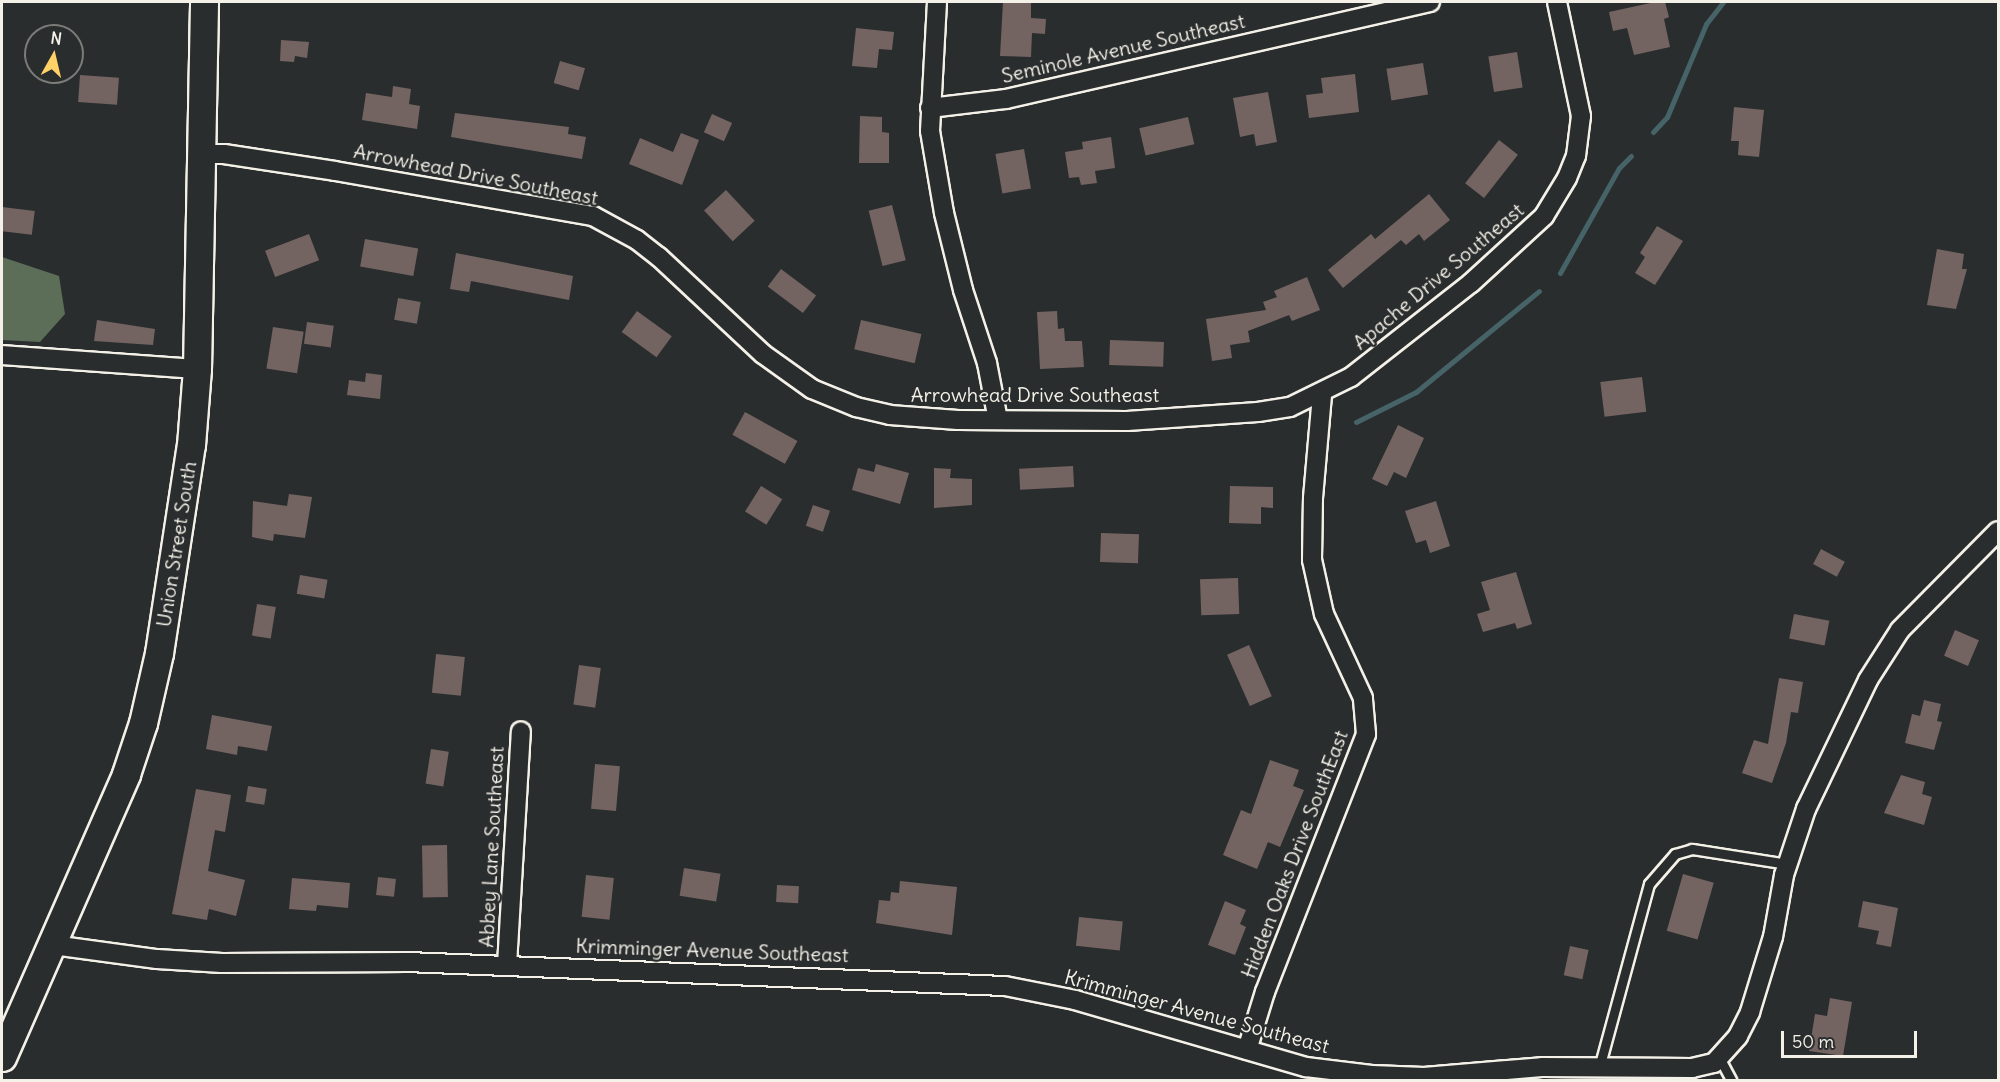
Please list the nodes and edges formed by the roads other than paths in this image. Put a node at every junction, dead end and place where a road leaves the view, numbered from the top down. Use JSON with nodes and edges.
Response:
{"nodes":[{"id":1,"x":204,"y":2,"type":"edge"},
{"id":2,"x":938,"y":2,"type":"edge"},
{"id":3,"x":1430,"y":2,"type":"edge"},
{"id":4,"x":1557,"y":2,"type":"edge"},
{"id":5,"x":930,"y":108,"type":"junction"},
{"id":6,"x":203,"y":154,"type":"junction"},
{"id":7,"x":2,"y":355,"type":"edge"},
{"id":8,"x":197,"y":369,"type":"junction"},
{"id":9,"x":1322,"y":394,"type":"junction"},
{"id":10,"x":999,"y":420,"type":"junction"},
{"id":11,"x":1998,"y":531,"type":"edge"},
{"id":12,"x":520,"y":731,"type":"dead end"},
{"id":13,"x":1788,"y":864,"type":"junction"},
{"id":14,"x":53,"y":945,"type":"junction"},
{"id":15,"x":507,"y":965,"type":"junction"},
{"id":16,"x":1247,"y":1050,"type":"junction"},
{"id":17,"x":2,"y":1057,"type":"edge"},
{"id":18,"x":1720,"y":1059,"type":"junction"},
{"id":19,"x":1599,"y":1068,"type":"junction"},
{"id":20,"x":1731,"y":1080,"type":"edge"}],
"edges":[{"from":1,"to":6,"type":"main road","name":"Union Street South"},
{"from":2,"to":5,"type":"street"},
{"from":3,"to":5,"type":"street","name":"Seminole Avenue Southeast"},
{"from":4,"to":9,"type":"street","name":"Apache Drive Southeast"},
{"from":5,"to":10,"type":"street"},
{"from":6,"to":8,"type":"main road","name":"Union Street South"},
{"from":6,"to":10,"type":"street","name":"Arrowhead Drive Southeast"},
{"from":7,"to":8,"type":"street"},
{"from":8,"to":14,"type":"main road","name":"Union Street South"},
{"from":9,"to":10,"type":"street","name":"Arrowhead Drive Southeast"},
{"from":9,"to":16,"type":"street","name":"Hidden Oaks Drive SouthEast"},
{"from":11,"to":13,"type":"street"},
{"from":12,"to":15,"type":"street","name":"Abbey Lane Southeast"},
{"from":13,"to":18,"type":"street"},
{"from":13,"to":19,"type":"lane"},
{"from":14,"to":15,"type":"street","name":"Krimminger Avenue Southeast"},
{"from":14,"to":17,"type":"main road","name":"Union Street South"},
{"from":15,"to":16,"type":"street","name":"Krimminger Avenue Southeast"},
{"from":16,"to":19,"type":"street","name":"Krimminger Avenue Southeast"},
{"from":18,"to":19,"type":"street","name":"Krimminger Avenue Southeast"},
{"from":18,"to":20,"type":"lane"}]}
